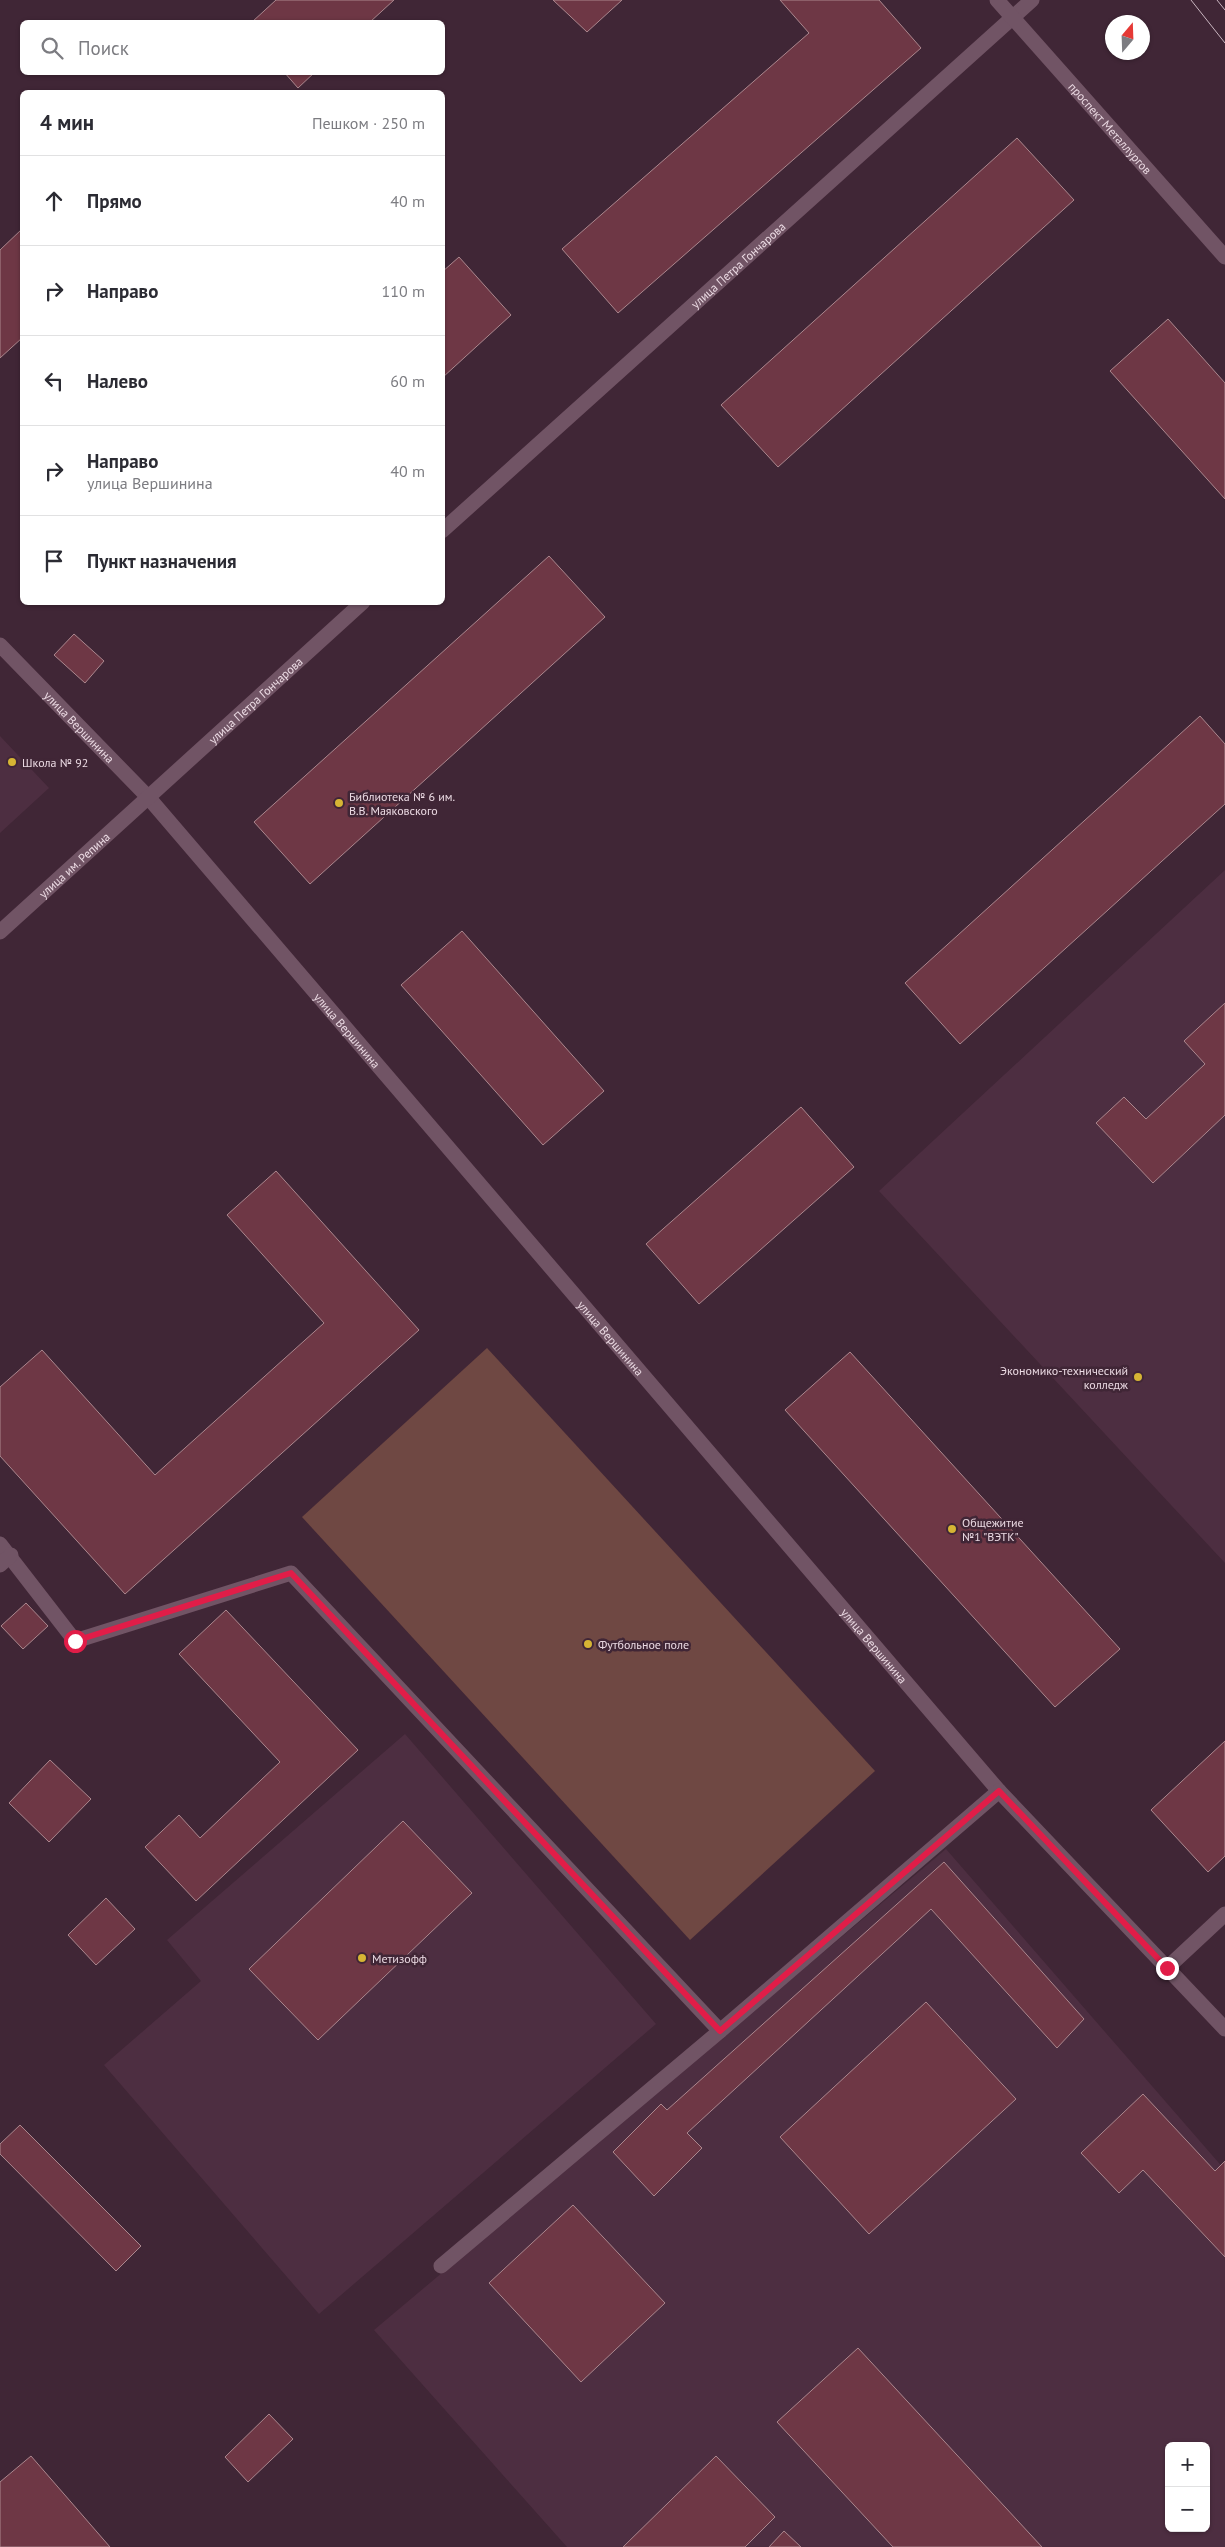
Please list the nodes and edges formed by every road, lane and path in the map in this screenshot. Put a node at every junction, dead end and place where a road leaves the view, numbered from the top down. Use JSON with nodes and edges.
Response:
{"nodes":[{"id":1,"x":997,"y":0,"type":"edge"},
{"id":2,"x":1032,"y":0,"type":"edge"},
{"id":3,"x":1012,"y":17,"type":"junction"},
{"id":4,"x":1225,"y":256,"type":"edge"},
{"id":5,"x":445,"y":528,"type":"edge"},
{"id":6,"x":361,"y":605,"type":"edge"},
{"id":7,"x":0,"y":644,"type":"edge"},
{"id":8,"x":148,"y":797,"type":"junction"},
{"id":9,"x":0,"y":932,"type":"edge"},
{"id":10,"x":0,"y":1544,"type":"edge"},
{"id":11,"x":5,"y":1560,"type":"edge"},
{"id":12,"x":999,"y":1791,"type":"junction"},
{"id":13,"x":1225,"y":1914,"type":"edge"},
{"id":14,"x":1167,"y":1968,"type":"junction"},
{"id":15,"x":1225,"y":2029,"type":"edge"},
{"id":16,"x":720,"y":2031,"type":"junction"},
{"id":17,"x":441,"y":2266,"type":"dead end"}],
"edges":[{"from":1,"to":3,"type":"street","name":"проспект Металлургов"},
{"from":2,"to":3,"type":"street","name":"улица Петра Гончарова"},
{"from":3,"to":4,"type":"street","name":"проспект Металлургов"},
{"from":3,"to":5,"type":"street","name":"улица Петра Гончарова"},
{"from":6,"to":8,"type":"street","name":"улица Петра Гончарова"},
{"from":7,"to":8,"type":"street","name":"улица Вершинина"},
{"from":8,"to":9,"type":"street","name":"улица им. Репина"},
{"from":8,"to":12,"type":"street","name":"улица Вершинина"},
{"from":10,"to":11,"type":"street"},
{"from":11,"to":16,"type":"street"},
{"from":12,"to":14,"type":"street","name":"улица Вершинина"},
{"from":12,"to":16,"type":"street"},
{"from":13,"to":14,"type":"street"},
{"from":14,"to":15,"type":"street","name":"улица Вершинина"},
{"from":16,"to":17,"type":"street"}]}
